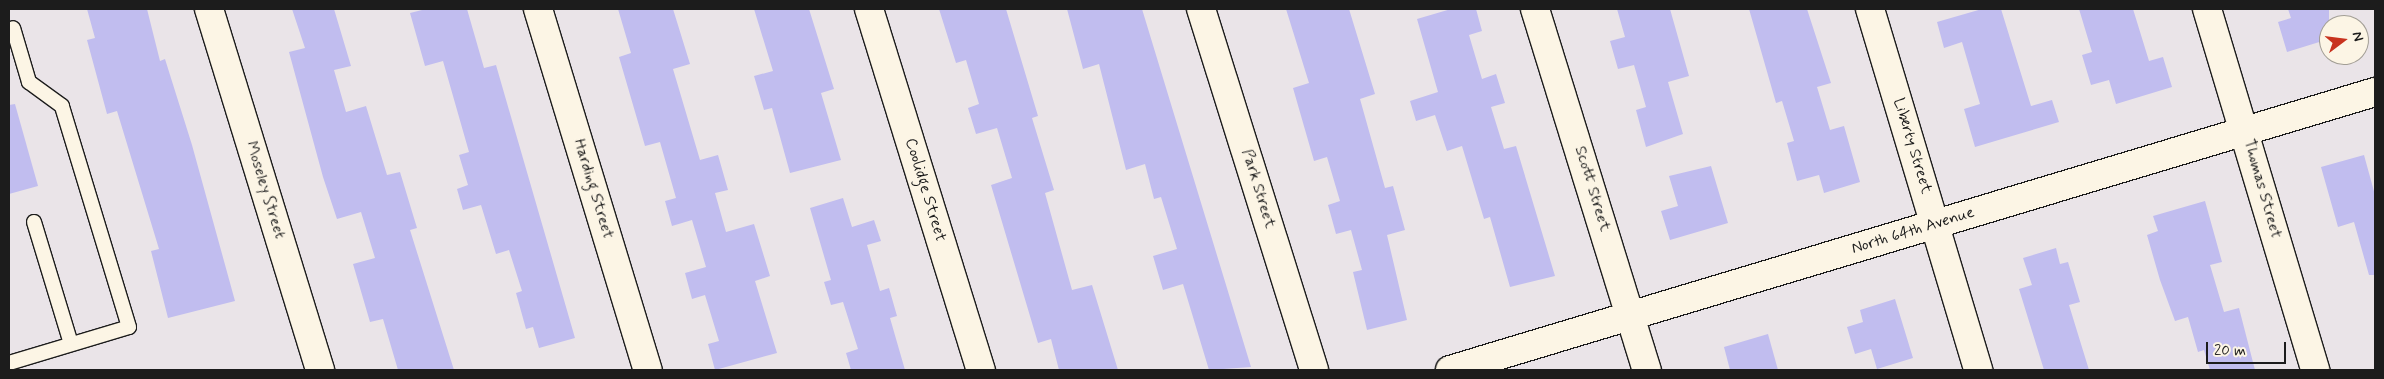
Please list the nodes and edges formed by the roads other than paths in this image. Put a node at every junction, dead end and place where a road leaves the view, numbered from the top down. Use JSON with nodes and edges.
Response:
{"nodes":[{"id":1,"x":209,"y":9,"type":"edge"},
{"id":2,"x":538,"y":9,"type":"edge"},
{"id":3,"x":869,"y":9,"type":"edge"},
{"id":4,"x":1201,"y":9,"type":"edge"},
{"id":5,"x":1535,"y":9,"type":"edge"},
{"id":6,"x":1870,"y":9,"type":"edge"},
{"id":7,"x":2207,"y":9,"type":"edge"},
{"id":8,"x":14,"y":28,"type":"dead end"},
{"id":9,"x":2375,"y":92,"type":"edge"},
{"id":10,"x":2245,"y":131,"type":"junction"},
{"id":11,"x":34,"y":222,"type":"dead end"},
{"id":12,"x":1936,"y":224,"type":"junction"},
{"id":13,"x":1631,"y":316,"type":"junction"},
{"id":14,"x":71,"y":344,"type":"junction"},
{"id":15,"x":9,"y":363,"type":"edge"},
{"id":16,"x":320,"y":370,"type":"edge"},
{"id":17,"x":648,"y":370,"type":"edge"},
{"id":18,"x":981,"y":370,"type":"edge"},
{"id":19,"x":1314,"y":370,"type":"edge"},
{"id":20,"x":1450,"y":370,"type":"edge"},
{"id":21,"x":1647,"y":370,"type":"edge"},
{"id":22,"x":1978,"y":370,"type":"edge"},
{"id":23,"x":2315,"y":370,"type":"edge"}],
"edges":[{"from":1,"to":16,"type":"street","name":"Moseley Street"},
{"from":2,"to":17,"type":"street","name":"Harding Street"},
{"from":3,"to":18,"type":"street","name":"Coolidge Street"},
{"from":4,"to":19,"type":"street","name":"Park Street"},
{"from":5,"to":13,"type":"street","name":"Scott Street"},
{"from":6,"to":12,"type":"street","name":"Liberty Street"},
{"from":7,"to":10,"type":"street","name":"Thomas Street"},
{"from":8,"to":14,"type":"lane"},
{"from":9,"to":10,"type":"street","name":"North 64th Avenue"},
{"from":10,"to":12,"type":"street","name":"North 64th Avenue"},
{"from":10,"to":23,"type":"street","name":"Thomas Street"},
{"from":11,"to":14,"type":"lane"},
{"from":12,"to":13,"type":"street","name":"North 64th Avenue"},
{"from":12,"to":22,"type":"street","name":"Liberty Street"},
{"from":13,"to":20,"type":"street","name":"North 64th Avenue"},
{"from":13,"to":21,"type":"street","name":"Scott Street"},
{"from":14,"to":15,"type":"lane"}]}
